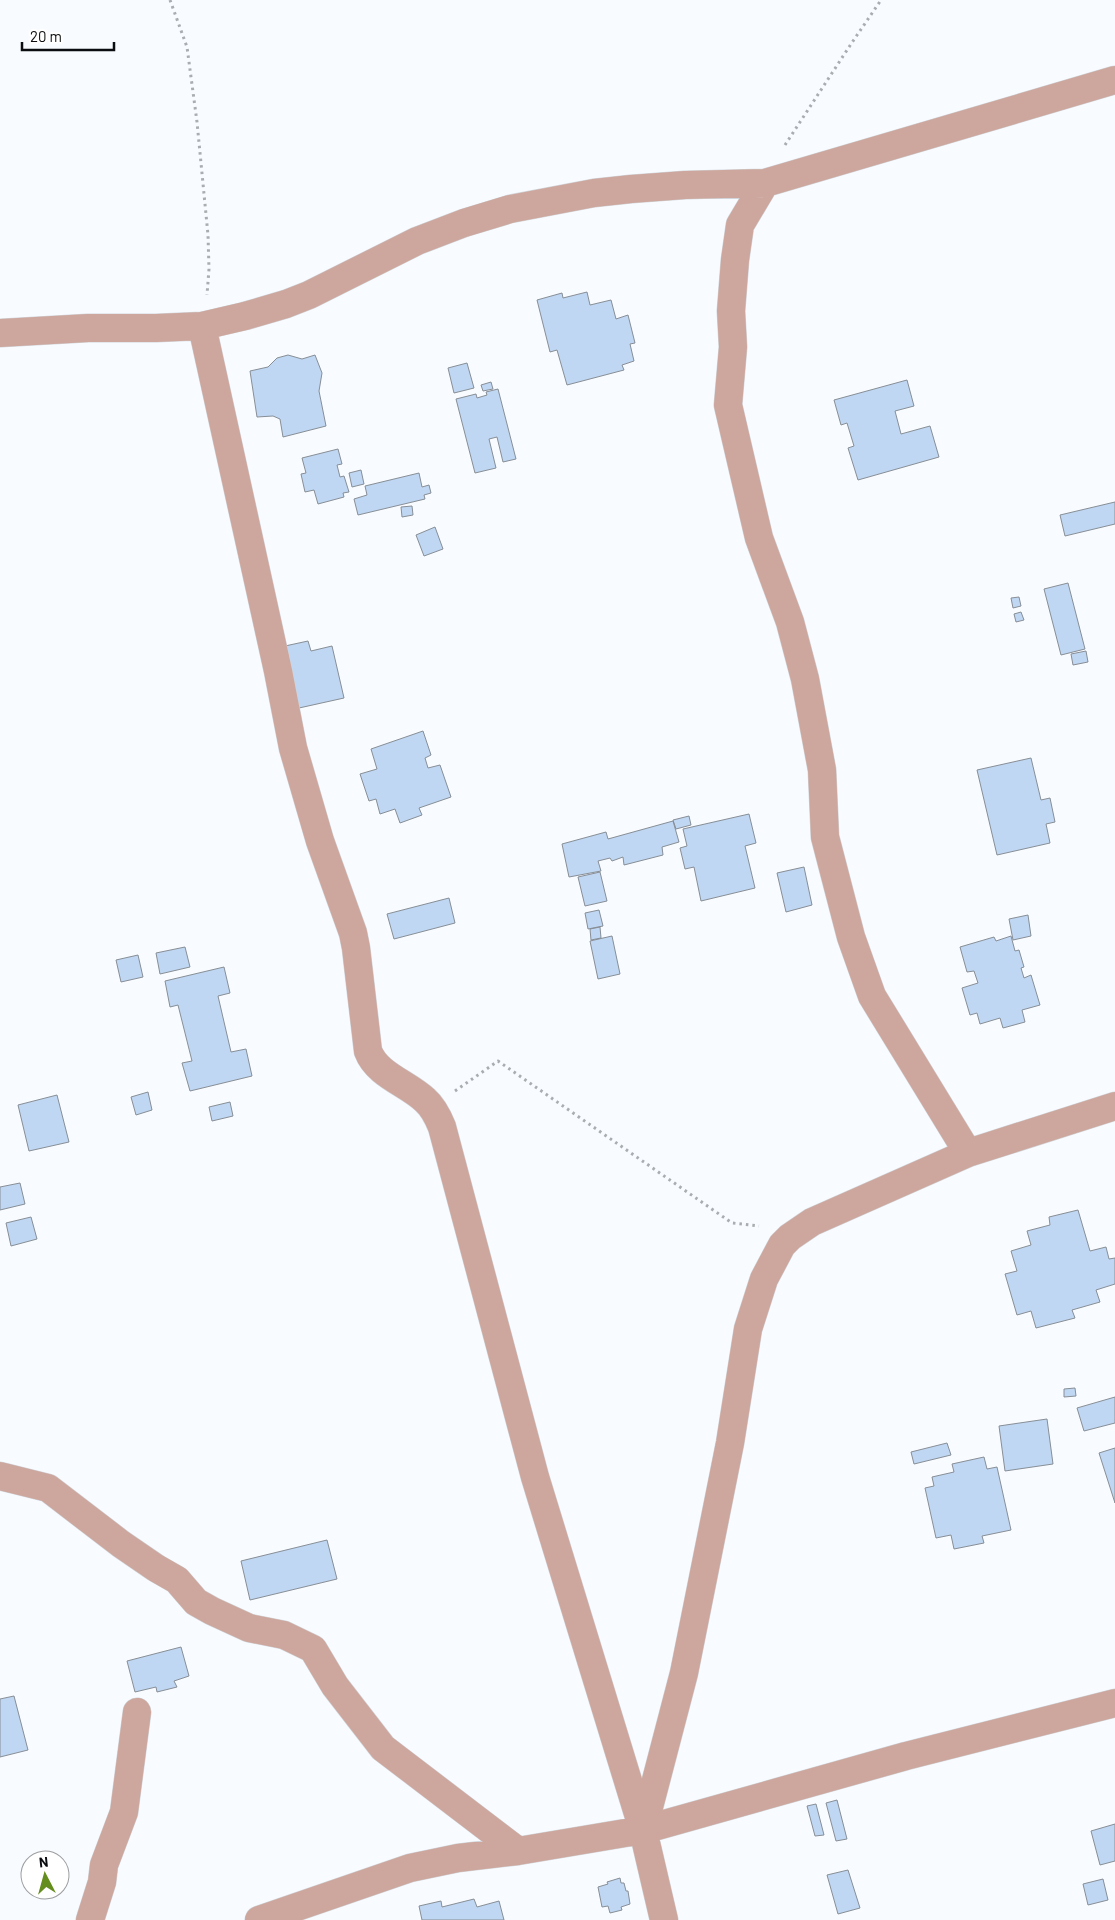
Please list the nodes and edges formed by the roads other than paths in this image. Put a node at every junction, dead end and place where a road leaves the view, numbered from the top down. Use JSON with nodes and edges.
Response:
{"nodes":[{"id":1,"x":1115,"y":80,"type":"edge"},
{"id":2,"x":765,"y":183,"type":"junction"},
{"id":3,"x":202,"y":326,"type":"junction"},
{"id":4,"x":0,"y":333,"type":"edge"},
{"id":5,"x":1115,"y":1106,"type":"edge"},
{"id":6,"x":968,"y":1153,"type":"junction"},
{"id":7,"x":0,"y":1476,"type":"edge"},
{"id":8,"x":1115,"y":1703,"type":"edge"},
{"id":9,"x":137,"y":1712,"type":"dead end"},
{"id":10,"x":643,"y":1830,"type":"junction"},
{"id":11,"x":518,"y":1851,"type":"junction"},
{"id":12,"x":90,"y":1920,"type":"edge"},
{"id":13,"x":259,"y":1920,"type":"edge"},
{"id":14,"x":664,"y":1920,"type":"edge"}],
"edges":[{"from":1,"to":2,"type":"street"},
{"from":2,"to":3,"type":"street"},
{"from":2,"to":6,"type":"street"},
{"from":3,"to":4,"type":"street"},
{"from":3,"to":10,"type":"street"},
{"from":5,"to":6,"type":"street"},
{"from":6,"to":10,"type":"street"},
{"from":7,"to":11,"type":"street"},
{"from":8,"to":10,"type":"street"},
{"from":9,"to":12,"type":"street"},
{"from":10,"to":11,"type":"street"},
{"from":10,"to":14,"type":"street"},
{"from":11,"to":13,"type":"street"}]}
